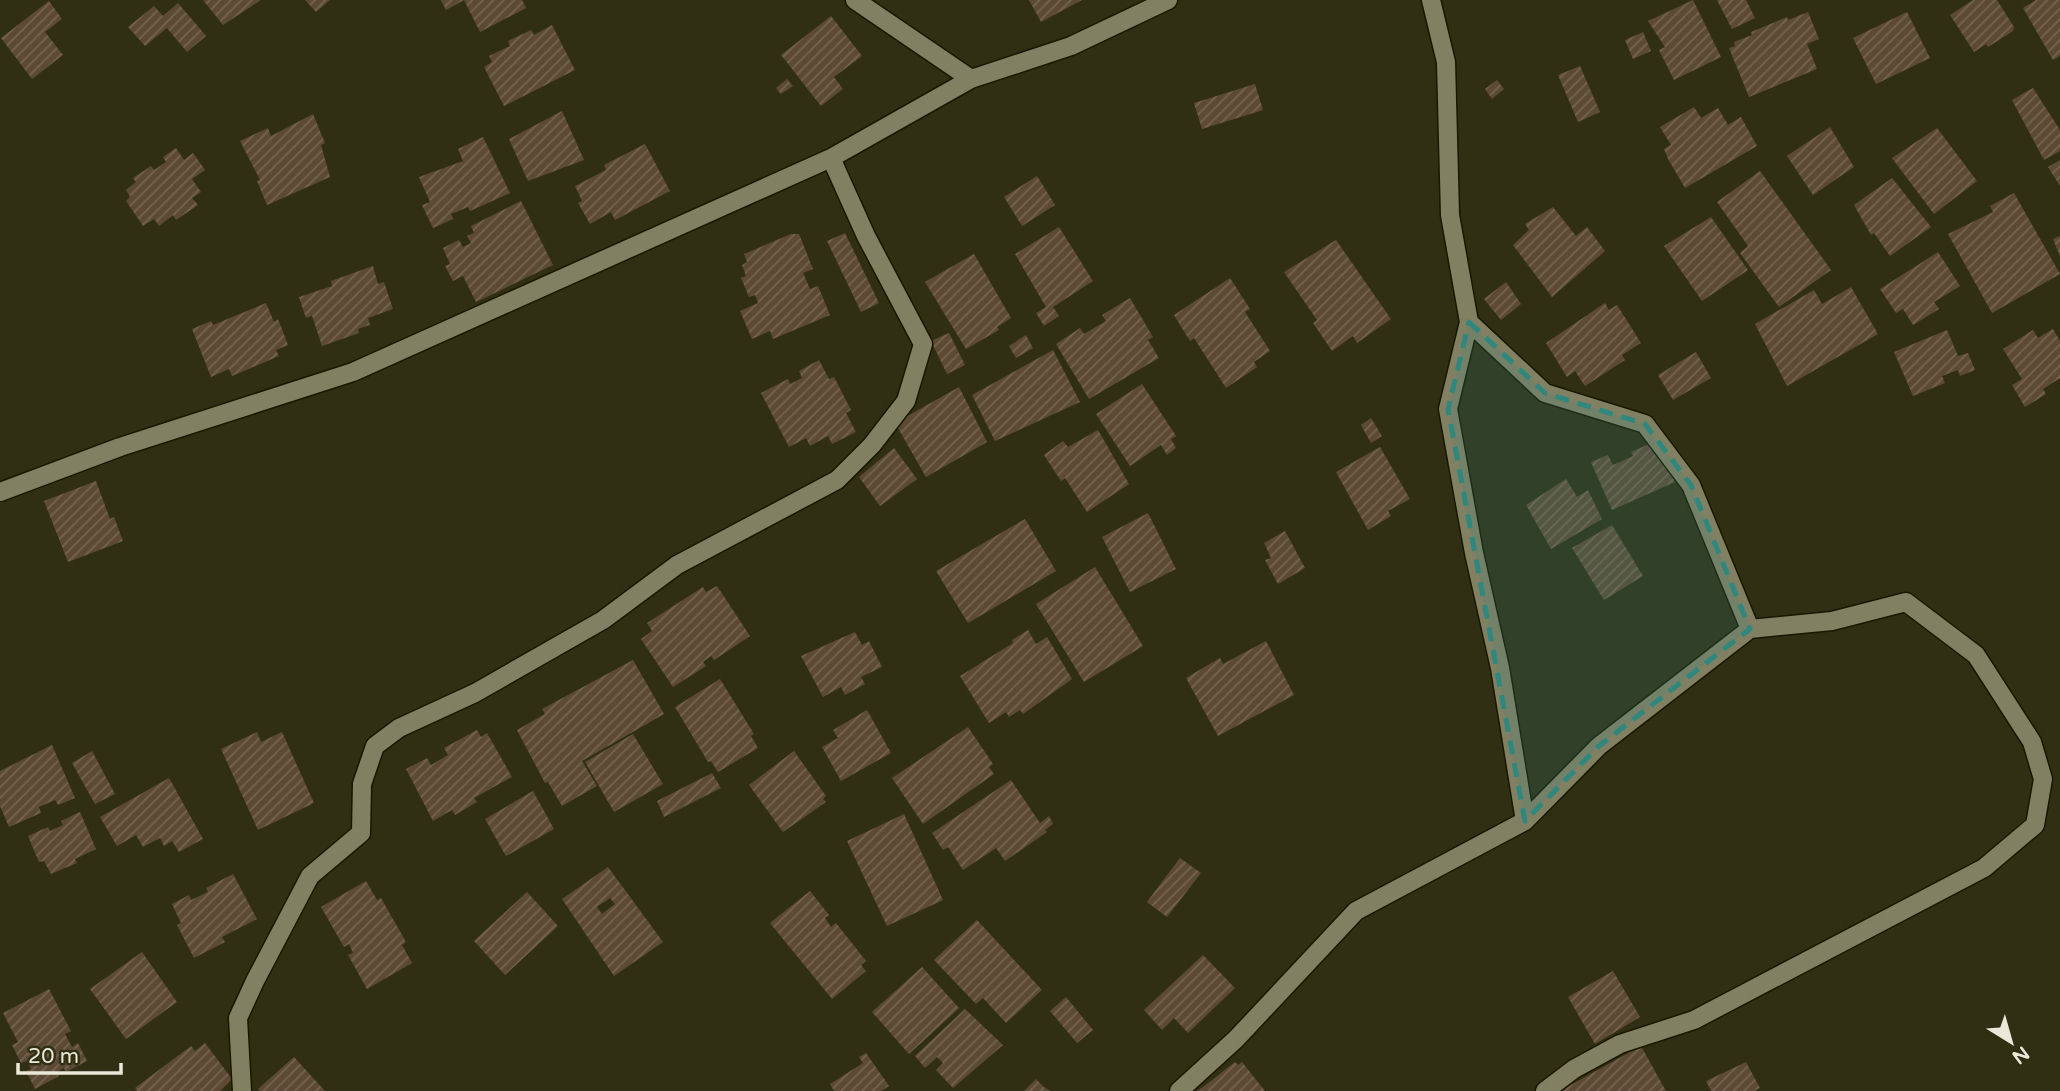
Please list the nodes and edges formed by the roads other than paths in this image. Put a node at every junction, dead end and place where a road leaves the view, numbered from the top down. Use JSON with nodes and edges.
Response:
{"nodes":[{"id":1,"x":855,"y":0,"type":"edge"},
{"id":2,"x":1168,"y":0,"type":"edge"},
{"id":3,"x":1431,"y":0,"type":"edge"},
{"id":4,"x":971,"y":79,"type":"junction"},
{"id":5,"x":831,"y":158,"type":"junction"},
{"id":6,"x":1469,"y":322,"type":"junction"},
{"id":7,"x":0,"y":492,"type":"edge"},
{"id":8,"x":1750,"y":629,"type":"junction"},
{"id":9,"x":1525,"y":821,"type":"junction"},
{"id":10,"x":242,"y":1091,"type":"edge"},
{"id":11,"x":1179,"y":1091,"type":"edge"},
{"id":12,"x":1545,"y":1091,"type":"edge"}],
"edges":[{"from":1,"to":4,"type":"street"},
{"from":2,"to":4,"type":"street"},
{"from":3,"to":6,"type":"street"},
{"from":4,"to":5,"type":"street"},
{"from":5,"to":7,"type":"street"},
{"from":5,"to":10,"type":"street"},
{"from":6,"to":8,"type":"street"},
{"from":6,"to":9,"type":"street"},
{"from":8,"to":9,"type":"street"},
{"from":8,"to":12,"type":"street"},
{"from":9,"to":11,"type":"street"}]}
